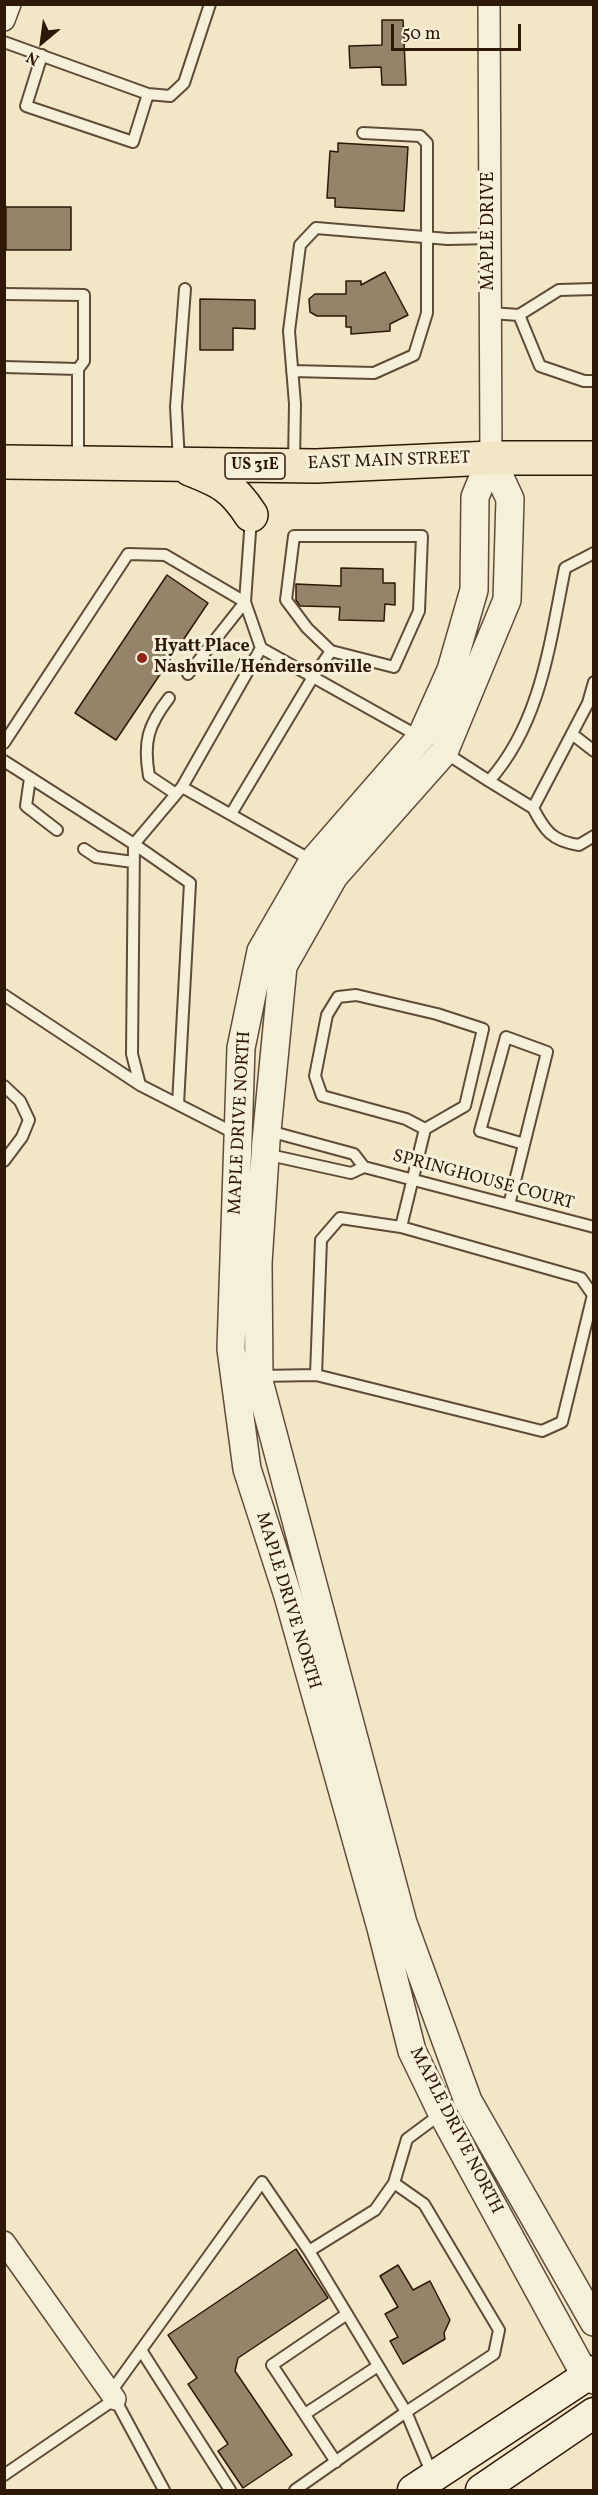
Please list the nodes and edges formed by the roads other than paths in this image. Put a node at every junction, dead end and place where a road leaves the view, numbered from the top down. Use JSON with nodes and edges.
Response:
{"nodes":[{"id":1,"x":10,"y":4,"type":"edge"},
{"id":2,"x":210,"y":4,"type":"edge"},
{"id":3,"x":489,"y":4,"type":"edge"},
{"id":4,"x":4,"y":20,"type":"edge"},
{"id":5,"x":4,"y":42,"type":"edge"},
{"id":6,"x":42,"y":56,"type":"junction"},
{"id":7,"x":148,"y":94,"type":"junction"},
{"id":8,"x":363,"y":133,"type":"dead end"},
{"id":9,"x":428,"y":237,"type":"junction"},
{"id":10,"x":490,"y":238,"type":"junction"},
{"id":11,"x":185,"y":289,"type":"dead end"},
{"id":12,"x":594,"y":289,"type":"edge"},
{"id":13,"x":4,"y":294,"type":"edge"},
{"id":14,"x":490,"y":314,"type":"junction"},
{"id":15,"x":519,"y":315,"type":"junction"},
{"id":16,"x":4,"y":367,"type":"edge"},
{"id":17,"x":78,"y":369,"type":"junction"},
{"id":18,"x":292,"y":371,"type":"junction"},
{"id":19,"x":594,"y":381,"type":"edge"},
{"id":20,"x":491,"y":458,"type":"junction"},
{"id":21,"x":594,"y":458,"type":"edge"},
{"id":22,"x":4,"y":462,"type":"edge"},
{"id":23,"x":78,"y":463,"type":"junction"},
{"id":24,"x":179,"y":464,"type":"junction"},
{"id":25,"x":294,"y":466,"type":"junction"},
{"id":26,"x":251,"y":515,"type":"junction"},
{"id":27,"x":594,"y":553,"type":"edge"},
{"id":28,"x":245,"y":602,"type":"junction"},
{"id":29,"x":261,"y":648,"type":"junction"},
{"id":30,"x":331,"y":651,"type":"junction"},
{"id":31,"x":188,"y":674,"type":"dead end"},
{"id":32,"x":313,"y":677,"type":"junction"},
{"id":33,"x":594,"y":682,"type":"edge"},
{"id":34,"x":169,"y":698,"type":"dead end"},
{"id":35,"x":572,"y":734,"type":"junction"},
{"id":36,"x":421,"y":737,"type":"junction"},
{"id":37,"x":4,"y":744,"type":"edge"},
{"id":38,"x":594,"y":751,"type":"edge"},
{"id":39,"x":444,"y":752,"type":"junction"},
{"id":40,"x":4,"y":761,"type":"edge"},
{"id":41,"x":30,"y":778,"type":"junction"},
{"id":42,"x":489,"y":781,"type":"junction"},
{"id":43,"x":178,"y":790,"type":"junction"},
{"id":44,"x":533,"y":808,"type":"junction"},
{"id":45,"x":231,"y":814,"type":"junction"},
{"id":46,"x":57,"y":830,"type":"dead end"},
{"id":47,"x":594,"y":836,"type":"edge"},
{"id":48,"x":134,"y":843,"type":"junction"},
{"id":49,"x":84,"y":849,"type":"dead end"},
{"id":50,"x":133,"y":862,"type":"junction"},
{"id":51,"x":324,"y":868,"type":"junction"},
{"id":52,"x":4,"y":995,"type":"edge"},
{"id":53,"x":140,"y":1085,"type":"junction"},
{"id":54,"x":4,"y":1086,"type":"edge"},
{"id":55,"x":178,"y":1104,"type":"junction"},
{"id":56,"x":425,"y":1130,"type":"junction"},
{"id":57,"x":238,"y":1135,"type":"junction"},
{"id":58,"x":266,"y":1142,"type":"junction"},
{"id":59,"x":524,"y":1144,"type":"junction"},
{"id":60,"x":4,"y":1161,"type":"edge"},
{"id":61,"x":364,"y":1167,"type":"junction"},
{"id":62,"x":413,"y":1180,"type":"junction"},
{"id":63,"x":509,"y":1205,"type":"junction"},
{"id":64,"x":401,"y":1227,"type":"junction"},
{"id":65,"x":594,"y":1227,"type":"edge"},
{"id":66,"x":316,"y":1375,"type":"junction"},
{"id":67,"x":251,"y":1380,"type":"junction"},
{"id":68,"x":392,"y":1925,"type":"junction"},
{"id":69,"x":468,"y":2101,"type":"junction"},
{"id":70,"x":442,"y":2113,"type":"junction"},
{"id":71,"x":394,"y":2183,"type":"junction"},
{"id":72,"x":4,"y":2242,"type":"edge"},
{"id":73,"x":309,"y":2251,"type":"junction"},
{"id":74,"x":347,"y":2314,"type":"junction"},
{"id":75,"x":594,"y":2322,"type":"edge"},
{"id":76,"x":141,"y":2350,"type":"junction"},
{"id":77,"x":378,"y":2366,"type":"junction"},
{"id":78,"x":591,"y":2375,"type":"edge"},
{"id":79,"x":113,"y":2396,"type":"junction"},
{"id":80,"x":406,"y":2412,"type":"junction"},
{"id":81,"x":305,"y":2414,"type":"junction"},
{"id":82,"x":594,"y":2414,"type":"edge"},
{"id":83,"x":336,"y":2462,"type":"junction"},
{"id":84,"x":4,"y":2475,"type":"edge"},
{"id":85,"x":423,"y":2483,"type":"edge"},
{"id":86,"x":164,"y":2490,"type":"edge"},
{"id":87,"x":230,"y":2490,"type":"edge"},
{"id":88,"x":296,"y":2490,"type":"edge"},
{"id":89,"x":481,"y":2490,"type":"edge"}],
"edges":[{"from":1,"to":4,"type":"street"},
{"from":2,"to":7,"type":"lane"},
{"from":3,"to":10,"type":"street","name":"MAPLE DRIVE"},
{"from":5,"to":6,"type":"lane"},
{"from":6,"to":7,"type":"lane"},
{"from":6,"to":7,"type":"lane"},
{"from":8,"to":9,"type":"lane"},
{"from":9,"to":10,"type":"lane"},
{"from":9,"to":18,"type":"lane"},
{"from":9,"to":18,"type":"lane"},
{"from":10,"to":14,"type":"street","name":"MAPLE DRIVE"},
{"from":11,"to":24,"type":"lane"},
{"from":12,"to":15,"type":"lane"},
{"from":13,"to":17,"type":"lane"},
{"from":14,"to":15,"type":"lane"},
{"from":14,"to":20,"type":"street","name":"MAPLE DRIVE"},
{"from":15,"to":19,"type":"lane"},
{"from":16,"to":17,"type":"lane"},
{"from":17,"to":23,"type":"lane"},
{"from":18,"to":25,"type":"lane"},
{"from":20,"to":21,"type":"main road","name":"EAST MAIN STREET","number":"US 31E"},
{"from":20,"to":25,"type":"main road","name":"EAST MAIN STREET","number":"US 31E"},
{"from":20,"to":36,"type":"street","name":"MAPLE DRIVE NORTH"},
{"from":20,"to":39,"type":"street","name":"MAPLE DRIVE NORTH"},
{"from":22,"to":23,"type":"main road","name":"EAST MAIN STREET","number":"US 31E"},
{"from":23,"to":24,"type":"main road","name":"EAST MAIN STREET","number":"US 31E"},
{"from":24,"to":25,"type":"main road","name":"EAST MAIN STREET","number":"US 31E"},
{"from":24,"to":26,"type":"main road"},
{"from":25,"to":26,"type":"main road"},
{"from":26,"to":28,"type":"lane"},
{"from":27,"to":42,"type":"lane"},
{"from":28,"to":29,"type":"lane"},
{"from":28,"to":31,"type":"lane"},
{"from":28,"to":37,"type":"lane"},
{"from":29,"to":32,"type":"lane"},
{"from":29,"to":43,"type":"lane"},
{"from":30,"to":30,"type":"lane"},
{"from":30,"to":32,"type":"lane"},
{"from":32,"to":36,"type":"lane"},
{"from":32,"to":45,"type":"lane"},
{"from":33,"to":35,"type":"lane"},
{"from":34,"to":43,"type":"lane"},
{"from":35,"to":38,"type":"lane"},
{"from":35,"to":44,"type":"lane"},
{"from":36,"to":39,"type":"street"},
{"from":36,"to":51,"type":"street","name":"MAPLE DRIVE NORTH"},
{"from":39,"to":42,"type":"lane"},
{"from":39,"to":51,"type":"street","name":"MAPLE DRIVE NORTH"},
{"from":40,"to":41,"type":"lane"},
{"from":41,"to":46,"type":"lane"},
{"from":41,"to":48,"type":"lane"},
{"from":42,"to":44,"type":"lane"},
{"from":43,"to":45,"type":"lane"},
{"from":43,"to":48,"type":"lane"},
{"from":44,"to":47,"type":"lane"},
{"from":45,"to":51,"type":"lane"},
{"from":48,"to":50,"type":"lane"},
{"from":48,"to":55,"type":"lane"},
{"from":49,"to":50,"type":"lane"},
{"from":50,"to":53,"type":"lane"},
{"from":51,"to":57,"type":"street","name":"MAPLE DRIVE NORTH"},
{"from":51,"to":58,"type":"street","name":"MAPLE DRIVE NORTH"},
{"from":52,"to":53,"type":"lane"},
{"from":53,"to":55,"type":"lane"},
{"from":54,"to":60,"type":"lane"},
{"from":55,"to":57,"type":"lane"},
{"from":56,"to":56,"type":"lane"},
{"from":56,"to":62,"type":"lane"},
{"from":57,"to":58,"type":"street"},
{"from":57,"to":67,"type":"street","name":"MAPLE DRIVE NORTH"},
{"from":58,"to":61,"type":"lane"},
{"from":58,"to":61,"type":"lane"},
{"from":58,"to":67,"type":"street","name":"MAPLE DRIVE NORTH"},
{"from":59,"to":59,"type":"lane"},
{"from":59,"to":63,"type":"lane"},
{"from":61,"to":62,"type":"lane","name":"SPRINGHOUSE COURT"},
{"from":62,"to":63,"type":"lane","name":"SPRINGHOUSE COURT"},
{"from":62,"to":64,"type":"lane"},
{"from":63,"to":65,"type":"lane","name":"SPRINGHOUSE COURT"},
{"from":64,"to":66,"type":"lane"},
{"from":64,"to":66,"type":"lane"},
{"from":66,"to":67,"type":"lane"},
{"from":67,"to":68,"type":"street","name":"MAPLE DRIVE NORTH"},
{"from":68,"to":69,"type":"street","name":"MAPLE DRIVE NORTH"},
{"from":68,"to":70,"type":"street","name":"MAPLE DRIVE NORTH"},
{"from":69,"to":70,"type":"street"},
{"from":69,"to":75,"type":"street","name":"MAPLE DRIVE NORTH"},
{"from":70,"to":71,"type":"lane"},
{"from":70,"to":78,"type":"street","name":"MAPLE DRIVE NORTH"},
{"from":71,"to":73,"type":"lane"},
{"from":71,"to":80,"type":"lane"},
{"from":72,"to":79,"type":"street"},
{"from":73,"to":74,"type":"lane"},
{"from":73,"to":76,"type":"lane"},
{"from":74,"to":77,"type":"lane"},
{"from":74,"to":81,"type":"lane"},
{"from":76,"to":79,"type":"lane"},
{"from":76,"to":87,"type":"lane"},
{"from":77,"to":80,"type":"lane"},
{"from":77,"to":81,"type":"lane"},
{"from":78,"to":85,"type":"main road"},
{"from":79,"to":84,"type":"lane"},
{"from":79,"to":86,"type":"lane"},
{"from":80,"to":83,"type":"lane"},
{"from":80,"to":85,"type":"lane"},
{"from":81,"to":83,"type":"lane"},
{"from":82,"to":89,"type":"main road"},
{"from":83,"to":88,"type":"lane"}]}
